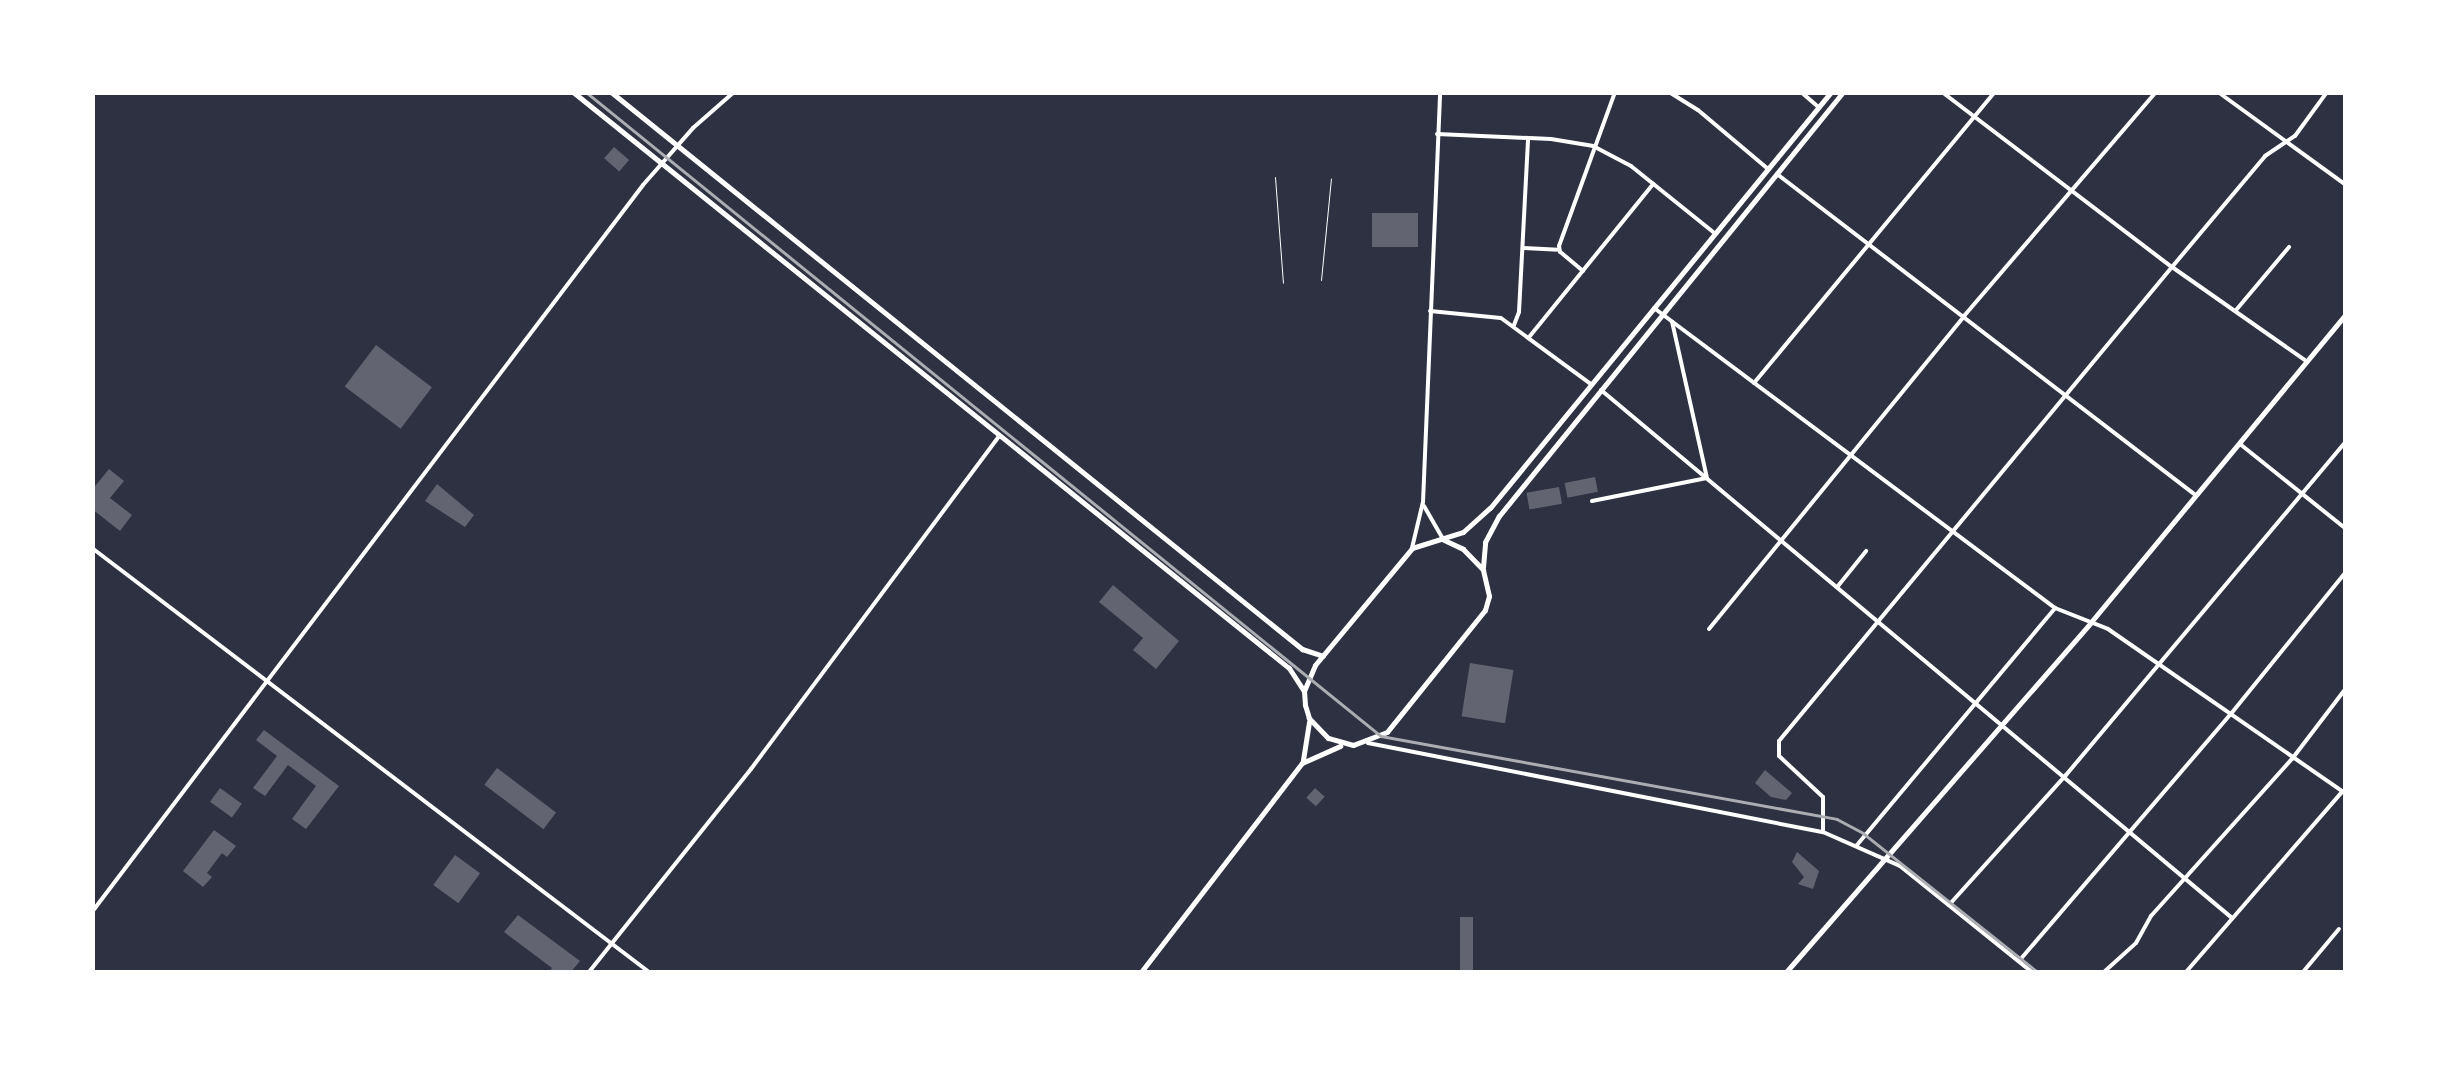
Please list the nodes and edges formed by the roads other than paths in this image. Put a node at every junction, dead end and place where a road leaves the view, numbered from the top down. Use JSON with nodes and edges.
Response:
{"nodes":[{"id":1,"x":573,"y":92,"type":"edge"},
{"id":2,"x":611,"y":92,"type":"edge"},
{"id":3,"x":734,"y":92,"type":"edge"},
{"id":4,"x":1440,"y":92,"type":"edge"},
{"id":5,"x":1616,"y":92,"type":"edge"},
{"id":6,"x":1669,"y":92,"type":"edge"},
{"id":7,"x":1801,"y":92,"type":"edge"},
{"id":8,"x":1831,"y":92,"type":"edge"},
{"id":9,"x":1843,"y":92,"type":"edge"},
{"id":10,"x":1942,"y":92,"type":"edge"},
{"id":11,"x":1994,"y":92,"type":"edge"},
{"id":12,"x":2156,"y":92,"type":"edge"},
{"id":13,"x":2218,"y":92,"type":"edge"},
{"id":14,"x":2327,"y":92,"type":"edge"},
{"id":15,"x":1818,"y":108,"type":"junction"},
{"id":16,"x":1974,"y":116,"type":"junction"},
{"id":17,"x":1437,"y":134,"type":"junction"},
{"id":18,"x":1528,"y":138,"type":"junction"},
{"id":19,"x":2287,"y":142,"type":"junction"},
{"id":20,"x":676,"y":144,"type":"junction"},
{"id":21,"x":1593,"y":146,"type":"junction"},
{"id":22,"x":660,"y":163,"type":"junction"},
{"id":23,"x":1768,"y":169,"type":"junction"},
{"id":24,"x":1777,"y":174,"type":"junction"},
{"id":25,"x":1275,"y":178,"type":"dead end"},
{"id":26,"x":1331,"y":178,"type":"dead end"},
{"id":27,"x":1654,"y":183,"type":"junction"},
{"id":28,"x":2346,"y":186,"type":"edge"},
{"id":29,"x":2073,"y":190,"type":"junction"},
{"id":30,"x":1715,"y":234,"type":"junction"},
{"id":31,"x":1867,"y":244,"type":"junction"},
{"id":32,"x":1523,"y":248,"type":"junction"},
{"id":33,"x":2288,"y":248,"type":"dead end"},
{"id":34,"x":1558,"y":250,"type":"junction"},
{"id":35,"x":2172,"y":266,"type":"junction"},
{"id":36,"x":1583,"y":271,"type":"junction"},
{"id":37,"x":1321,"y":280,"type":"dead end"},
{"id":38,"x":1283,"y":283,"type":"dead end"},
{"id":39,"x":1654,"y":308,"type":"junction"},
{"id":40,"x":1430,"y":311,"type":"junction"},
{"id":41,"x":2236,"y":311,"type":"junction"},
{"id":42,"x":2346,"y":314,"type":"edge"},
{"id":43,"x":1663,"y":315,"type":"junction"},
{"id":44,"x":1964,"y":316,"type":"junction"},
{"id":45,"x":1672,"y":322,"type":"junction"},
{"id":46,"x":1514,"y":325,"type":"junction"},
{"id":47,"x":1530,"y":336,"type":"junction"},
{"id":48,"x":2306,"y":361,"type":"junction"},
{"id":49,"x":1754,"y":383,"type":"junction"},
{"id":50,"x":1591,"y":384,"type":"junction"},
{"id":51,"x":1601,"y":390,"type":"junction"},
{"id":52,"x":2066,"y":394,"type":"junction"},
{"id":53,"x":1000,"y":436,"type":"junction"},
{"id":54,"x":2346,"y":441,"type":"edge"},
{"id":55,"x":2238,"y":442,"type":"junction"},
{"id":56,"x":1852,"y":457,"type":"junction"},
{"id":57,"x":1706,"y":478,"type":"junction"},
{"id":58,"x":2301,"y":492,"type":"junction"},
{"id":59,"x":2194,"y":494,"type":"junction"},
{"id":60,"x":1592,"y":500,"type":"dead end"},
{"id":61,"x":1423,"y":502,"type":"junction"},
{"id":62,"x":2346,"y":529,"type":"edge"},
{"id":63,"x":1951,"y":533,"type":"junction"},
{"id":64,"x":1444,"y":540,"type":"junction"},
{"id":65,"x":1783,"y":541,"type":"junction"},
{"id":66,"x":92,"y":548,"type":"edge"},
{"id":67,"x":1412,"y":548,"type":"junction"},
{"id":68,"x":1866,"y":550,"type":"dead end"},
{"id":69,"x":1484,"y":570,"type":"junction"},
{"id":70,"x":2346,"y":572,"type":"edge"},
{"id":71,"x":1838,"y":586,"type":"junction"},
{"id":72,"x":2055,"y":608,"type":"junction"},
{"id":73,"x":1878,"y":620,"type":"junction"},
{"id":74,"x":2090,"y":622,"type":"junction"},
{"id":75,"x":1709,"y":629,"type":"dead end"},
{"id":76,"x":1323,"y":656,"type":"junction"},
{"id":77,"x":2155,"y":664,"type":"junction"},
{"id":78,"x":268,"y":680,"type":"junction"},
{"id":79,"x":2346,"y":688,"type":"edge"},
{"id":80,"x":1304,"y":691,"type":"junction"},
{"id":81,"x":1978,"y":702,"type":"junction"},
{"id":82,"x":2230,"y":715,"type":"junction"},
{"id":83,"x":1309,"y":718,"type":"junction"},
{"id":84,"x":2004,"y":723,"type":"junction"},
{"id":85,"x":1368,"y":743,"type":"junction"},
{"id":86,"x":1353,"y":745,"type":"junction"},
{"id":87,"x":2292,"y":758,"type":"junction"},
{"id":88,"x":1302,"y":763,"type":"junction"},
{"id":89,"x":2066,"y":776,"type":"junction"},
{"id":90,"x":2344,"y":792,"type":"edge"},
{"id":91,"x":1823,"y":832,"type":"junction"},
{"id":92,"x":2132,"y":832,"type":"junction"},
{"id":93,"x":1858,"y":845,"type":"junction"},
{"id":94,"x":1886,"y":858,"type":"junction"},
{"id":95,"x":2184,"y":878,"type":"junction"},
{"id":96,"x":1950,"y":905,"type":"junction"},
{"id":97,"x":92,"y":912,"type":"edge"},
{"id":98,"x":2232,"y":918,"type":"junction"},
{"id":99,"x":2339,"y":929,"type":"dead end"},
{"id":100,"x":611,"y":944,"type":"junction"},
{"id":101,"x":2018,"y":961,"type":"junction"},
{"id":102,"x":589,"y":972,"type":"edge"},
{"id":103,"x":649,"y":972,"type":"edge"},
{"id":104,"x":1141,"y":972,"type":"edge"},
{"id":105,"x":1786,"y":972,"type":"edge"},
{"id":106,"x":2032,"y":972,"type":"edge"},
{"id":107,"x":2104,"y":972,"type":"edge"},
{"id":108,"x":2186,"y":972,"type":"edge"},
{"id":109,"x":2304,"y":972,"type":"edge"}],
"edges":[{"from":1,"to":22,"type":"main road"},
{"from":2,"to":20,"type":"main road"},
{"from":3,"to":20,"type":"street"},
{"from":4,"to":17,"type":"street"},
{"from":5,"to":21,"type":"street"},
{"from":6,"to":23,"type":"street"},
{"from":7,"to":15,"type":"street"},
{"from":8,"to":15,"type":"main road"},
{"from":9,"to":24,"type":"main road"},
{"from":10,"to":16,"type":"street"},
{"from":11,"to":16,"type":"street"},
{"from":12,"to":29,"type":"street"},
{"from":13,"to":19,"type":"street"},
{"from":14,"to":19,"type":"street"},
{"from":15,"to":23,"type":"main road"},
{"from":16,"to":29,"type":"street"},
{"from":16,"to":31,"type":"street"},
{"from":17,"to":18,"type":"street"},
{"from":17,"to":40,"type":"street"},
{"from":18,"to":21,"type":"street"},
{"from":18,"to":32,"type":"street"},
{"from":19,"to":28,"type":"street"},
{"from":19,"to":35,"type":"street"},
{"from":20,"to":22,"type":"street"},
{"from":20,"to":76,"type":"main road"},
{"from":21,"to":27,"type":"street"},
{"from":21,"to":34,"type":"street"},
{"from":22,"to":53,"type":"main road"},
{"from":22,"to":78,"type":"street"},
{"from":23,"to":30,"type":"main road"},
{"from":24,"to":31,"type":"street"},
{"from":24,"to":43,"type":"main road"},
{"from":25,"to":38,"type":"lane"},
{"from":26,"to":37,"type":"lane"},
{"from":27,"to":30,"type":"street"},
{"from":27,"to":36,"type":"street"},
{"from":29,"to":35,"type":"street"},
{"from":29,"to":44,"type":"street"},
{"from":30,"to":39,"type":"main road"},
{"from":31,"to":44,"type":"street"},
{"from":31,"to":49,"type":"street"},
{"from":32,"to":34,"type":"street"},
{"from":32,"to":46,"type":"street"},
{"from":33,"to":41,"type":"street"},
{"from":34,"to":36,"type":"street"},
{"from":35,"to":41,"type":"street"},
{"from":35,"to":52,"type":"street"},
{"from":36,"to":47,"type":"street"},
{"from":39,"to":43,"type":"street"},
{"from":39,"to":50,"type":"main road"},
{"from":40,"to":46,"type":"street"},
{"from":40,"to":61,"type":"street"},
{"from":41,"to":48,"type":"street"},
{"from":42,"to":48,"type":"main road"},
{"from":43,"to":45,"type":"street"},
{"from":43,"to":51,"type":"main road"},
{"from":44,"to":52,"type":"street"},
{"from":44,"to":56,"type":"street"},
{"from":45,"to":49,"type":"street"},
{"from":45,"to":57,"type":"street"},
{"from":46,"to":47,"type":"street"},
{"from":47,"to":50,"type":"street"},
{"from":48,"to":55,"type":"main road"},
{"from":49,"to":56,"type":"street"},
{"from":50,"to":64,"type":"main road"},
{"from":51,"to":57,"type":"street"},
{"from":51,"to":69,"type":"main road"},
{"from":52,"to":59,"type":"street"},
{"from":52,"to":63,"type":"street"},
{"from":53,"to":80,"type":"main road"},
{"from":53,"to":100,"type":"street"},
{"from":54,"to":58,"type":"street"},
{"from":55,"to":58,"type":"street"},
{"from":55,"to":59,"type":"main road"},
{"from":56,"to":63,"type":"street"},
{"from":56,"to":65,"type":"street"},
{"from":57,"to":60,"type":"street"},
{"from":57,"to":65,"type":"street"},
{"from":58,"to":62,"type":"street"},
{"from":58,"to":77,"type":"street"},
{"from":59,"to":74,"type":"main road"},
{"from":61,"to":64,"type":"street"},
{"from":61,"to":67,"type":"street"},
{"from":63,"to":72,"type":"street"},
{"from":63,"to":73,"type":"street"},
{"from":64,"to":67,"type":"main road"},
{"from":64,"to":69,"type":"main road"},
{"from":65,"to":71,"type":"street"},
{"from":65,"to":75,"type":"street"},
{"from":66,"to":78,"type":"street"},
{"from":67,"to":76,"type":"main road"},
{"from":68,"to":71,"type":"street"},
{"from":69,"to":85,"type":"main road"},
{"from":70,"to":82,"type":"street"},
{"from":71,"to":73,"type":"street"},
{"from":72,"to":74,"type":"street"},
{"from":72,"to":81,"type":"street"},
{"from":73,"to":81,"type":"street"},
{"from":73,"to":91,"type":"street"},
{"from":74,"to":77,"type":"street"},
{"from":74,"to":84,"type":"main road"},
{"from":76,"to":80,"type":"main road"},
{"from":77,"to":82,"type":"street"},
{"from":77,"to":89,"type":"street"},
{"from":78,"to":97,"type":"street"},
{"from":78,"to":100,"type":"street"},
{"from":79,"to":87,"type":"street"},
{"from":80,"to":83,"type":"main road"},
{"from":81,"to":84,"type":"street"},
{"from":81,"to":93,"type":"street"},
{"from":82,"to":87,"type":"street"},
{"from":82,"to":92,"type":"street"},
{"from":83,"to":86,"type":"main road"},
{"from":83,"to":88,"type":"main road"},
{"from":84,"to":89,"type":"street"},
{"from":84,"to":94,"type":"main road"},
{"from":85,"to":86,"type":"main road"},
{"from":85,"to":91,"type":"street"},
{"from":86,"to":88,"type":"main road"},
{"from":87,"to":90,"type":"street"},
{"from":87,"to":95,"type":"street"},
{"from":88,"to":104,"type":"main road"},
{"from":89,"to":92,"type":"street"},
{"from":89,"to":96,"type":"street"},
{"from":90,"to":98,"type":"street"},
{"from":91,"to":93,"type":"street"},
{"from":92,"to":95,"type":"street"},
{"from":92,"to":101,"type":"street"},
{"from":93,"to":94,"type":"street"},
{"from":94,"to":96,"type":"street"},
{"from":94,"to":105,"type":"main road"},
{"from":95,"to":98,"type":"street"},
{"from":95,"to":107,"type":"street"},
{"from":96,"to":101,"type":"street"},
{"from":98,"to":108,"type":"street"},
{"from":99,"to":109,"type":"street"},
{"from":100,"to":102,"type":"street"},
{"from":100,"to":103,"type":"street"},
{"from":101,"to":106,"type":"street"}]}
